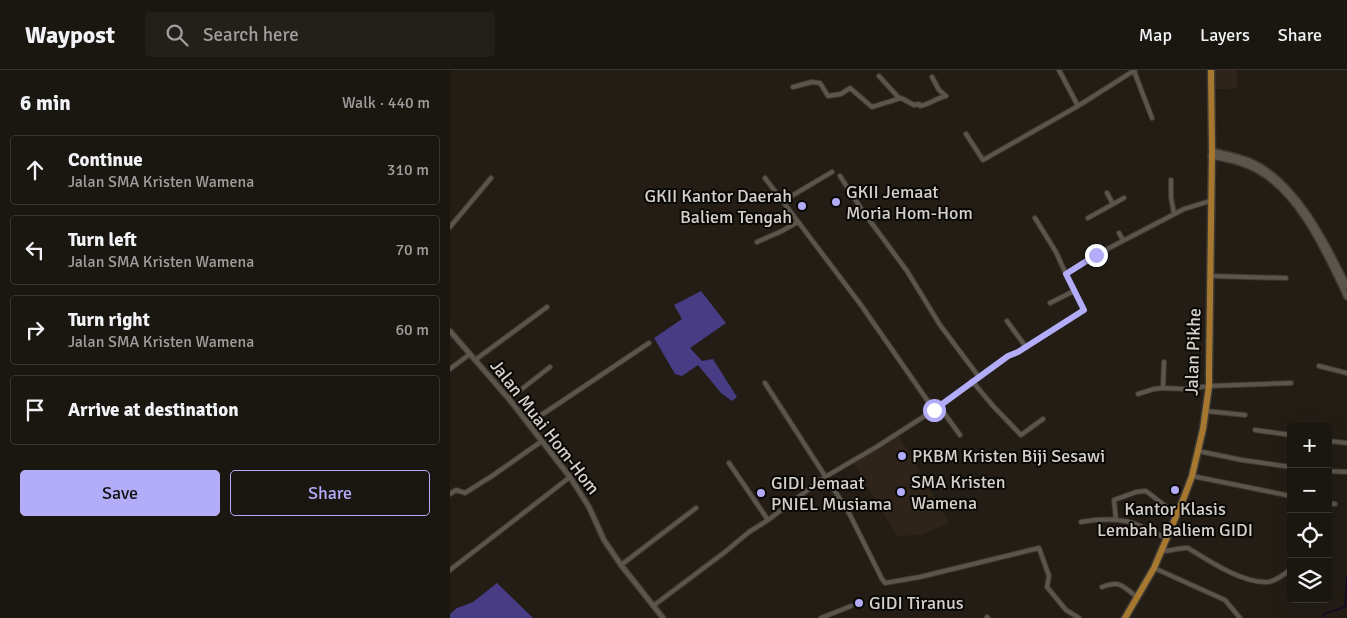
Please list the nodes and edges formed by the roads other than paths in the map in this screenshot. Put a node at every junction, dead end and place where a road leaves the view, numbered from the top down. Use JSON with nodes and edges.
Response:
{"nodes":[{"id":1,"x":1059,"y":70,"type":"edge"},
{"id":2,"x":1134,"y":70,"type":"edge"},
{"id":3,"x":1211,"y":70,"type":"edge"},
{"id":4,"x":879,"y":76,"type":"dead end"},
{"id":5,"x":932,"y":77,"type":"dead end"},
{"id":6,"x":793,"y":87,"type":"dead end"},
{"id":7,"x":899,"y":98,"type":"junction"},
{"id":8,"x":1078,"y":106,"type":"junction"},
{"id":9,"x":1152,"y":118,"type":"dead end"},
{"id":10,"x":966,"y":134,"type":"dead end"},
{"id":11,"x":1211,"y":153,"type":"junction"},
{"id":12,"x":832,"y":172,"type":"dead end"},
{"id":13,"x":840,"y":176,"type":"dead end"},
{"id":14,"x":491,"y":178,"type":"dead end"},
{"id":15,"x":765,"y":178,"type":"dead end"},
{"id":16,"x":1171,"y":180,"type":"dead end"},
{"id":17,"x":1107,"y":193,"type":"dead end"},
{"id":18,"x":1124,"y":198,"type":"dead end"},
{"id":19,"x":783,"y":201,"type":"junction"},
{"id":20,"x":1210,"y":201,"type":"junction"},
{"id":21,"x":1113,"y":204,"type":"junction"},
{"id":22,"x":1174,"y":214,"type":"junction"},
{"id":23,"x":1035,"y":218,"type":"dead end"},
{"id":24,"x":1088,"y":218,"type":"dead end"},
{"id":25,"x":798,"y":222,"type":"junction"},
{"id":26,"x":450,"y":226,"type":"edge"},
{"id":27,"x":1119,"y":233,"type":"dead end"},
{"id":28,"x":1317,"y":233,"type":"junction"},
{"id":29,"x":1123,"y":240,"type":"junction"},
{"id":30,"x":757,"y":242,"type":"dead end"},
{"id":31,"x":1066,"y":274,"type":"junction"},
{"id":32,"x":1210,"y":276,"type":"junction"},
{"id":33,"x":1286,"y":278,"type":"dead end"},
{"id":34,"x":1347,"y":286,"type":"edge"},
{"id":35,"x":1074,"y":291,"type":"junction"},
{"id":36,"x":1347,"y":297,"type":"edge"},
{"id":37,"x":1050,"y":303,"type":"dead end"},
{"id":38,"x":547,"y":307,"type":"dead end"},
{"id":39,"x":1007,"y":321,"type":"dead end"},
{"id":40,"x":450,"y":331,"type":"edge"},
{"id":41,"x":649,"y":343,"type":"dead end"},
{"id":42,"x":1026,"y":347,"type":"junction"},
{"id":43,"x":470,"y":354,"type":"junction"},
{"id":44,"x":475,"y":360,"type":"junction"},
{"id":45,"x":1164,"y":362,"type":"dead end"},
{"id":46,"x":1319,"y":366,"type":"dead end"},
{"id":47,"x":550,"y":367,"type":"dead end"},
{"id":48,"x":450,"y":369,"type":"edge"},
{"id":49,"x":1347,"y":373,"type":"edge"},
{"id":50,"x":979,"y":377,"type":"junction"},
{"id":51,"x":765,"y":382,"type":"dead end"},
{"id":52,"x":972,"y":382,"type":"junction"},
{"id":53,"x":1291,"y":383,"type":"dead end"},
{"id":54,"x":1209,"y":386,"type":"junction"},
{"id":55,"x":1163,"y":388,"type":"junction"},
{"id":56,"x":1138,"y":394,"type":"dead end"},
{"id":57,"x":509,"y":399,"type":"junction"},
{"id":58,"x":939,"y":406,"type":"junction"},
{"id":59,"x":934,"y":410,"type":"junction"},
{"id":60,"x":1206,"y":411,"type":"junction"},
{"id":61,"x":1245,"y":415,"type":"dead end"},
{"id":62,"x":1043,"y":419,"type":"dead end"},
{"id":63,"x":528,"y":424,"type":"junction"},
{"id":64,"x":1255,"y":430,"type":"dead end"},
{"id":65,"x":960,"y":434,"type":"dead end"},
{"id":66,"x":1287,"y":434,"type":"edge"},
{"id":67,"x":542,"y":441,"type":"junction"},
{"id":68,"x":1332,"y":441,"type":"edge"},
{"id":69,"x":1347,"y":443,"type":"edge"},
{"id":70,"x":1198,"y":451,"type":"junction"},
{"id":71,"x":730,"y":463,"type":"dead end"},
{"id":72,"x":1287,"y":466,"type":"edge"},
{"id":73,"x":1332,"y":471,"type":"edge"},
{"id":74,"x":1347,"y":472,"type":"edge"},
{"id":75,"x":1192,"y":476,"type":"junction"},
{"id":76,"x":570,"y":477,"type":"junction"},
{"id":77,"x":826,"y":477,"type":"junction"},
{"id":78,"x":450,"y":494,"type":"edge"},
{"id":79,"x":1287,"y":495,"type":"edge"},
{"id":80,"x":1332,"y":504,"type":"edge"},
{"id":81,"x":1335,"y":504,"type":"dead end"},
{"id":82,"x":696,"y":508,"type":"dead end"},
{"id":83,"x":1178,"y":513,"type":"junction"},
{"id":84,"x":768,"y":520,"type":"junction"},
{"id":85,"x":1116,"y":520,"type":"junction"},
{"id":86,"x":1081,"y":522,"type":"dead end"},
{"id":87,"x":1166,"y":538,"type":"junction"},
{"id":88,"x":1161,"y":551,"type":"junction"},
{"id":89,"x":621,"y":565,"type":"junction"},
{"id":90,"x":1154,"y":568,"type":"junction"},
{"id":91,"x":450,"y":570,"type":"edge"},
{"id":92,"x":1287,"y":572,"type":"edge"},
{"id":93,"x":1102,"y":587,"type":"dead end"},
{"id":94,"x":1137,"y":597,"type":"junction"},
{"id":95,"x":653,"y":606,"type":"junction"},
{"id":96,"x":851,"y":606,"type":"dead end"},
{"id":97,"x":663,"y":618,"type":"edge"},
{"id":98,"x":821,"y":618,"type":"edge"},
{"id":99,"x":1079,"y":618,"type":"edge"},
{"id":100,"x":1125,"y":618,"type":"edge"},
{"id":101,"x":1240,"y":618,"type":"edge"}],
"edges":[{"from":1,"to":8,"type":"street"},
{"from":2,"to":8,"type":"street"},
{"from":2,"to":9,"type":"street"},
{"from":3,"to":11,"type":"highway","name":"Jalan Pikhe"},
{"from":4,"to":7,"type":"street"},
{"from":5,"to":7,"type":"street"},
{"from":6,"to":7,"type":"street"},
{"from":8,"to":10,"type":"street"},
{"from":11,"to":20,"type":"highway","name":"Jalan Pikhe"},
{"from":11,"to":28,"type":"main road"},
{"from":12,"to":19,"type":"street"},
{"from":13,"to":50,"type":"street"},
{"from":14,"to":26,"type":"street"},
{"from":15,"to":19,"type":"street"},
{"from":16,"to":22,"type":"street"},
{"from":17,"to":21,"type":"street"},
{"from":18,"to":21,"type":"street"},
{"from":19,"to":25,"type":"street"},
{"from":20,"to":22,"type":"street"},
{"from":20,"to":32,"type":"highway","name":"Jalan Pikhe"},
{"from":21,"to":24,"type":"street"},
{"from":22,"to":29,"type":"street"},
{"from":23,"to":31,"type":"street"},
{"from":25,"to":30,"type":"street"},
{"from":25,"to":59,"type":"street"},
{"from":27,"to":29,"type":"street"},
{"from":28,"to":34,"type":"main road"},
{"from":28,"to":36,"type":"main road"},
{"from":29,"to":31,"type":"street"},
{"from":31,"to":35,"type":"street"},
{"from":32,"to":33,"type":"street"},
{"from":32,"to":54,"type":"highway","name":"Jalan Pikhe"},
{"from":35,"to":37,"type":"street"},
{"from":35,"to":42,"type":"street"},
{"from":38,"to":44,"type":"street"},
{"from":39,"to":42,"type":"street"},
{"from":40,"to":43,"type":"street","name":"Jalan Muai Hom-Hom"},
{"from":41,"to":63,"type":"street"},
{"from":42,"to":50,"type":"street"},
{"from":43,"to":44,"type":"street","name":"Jalan Muai Hom-Hom"},
{"from":43,"to":48,"type":"street"},
{"from":44,"to":57,"type":"street","name":"Jalan Muai Hom-Hom"},
{"from":45,"to":55,"type":"street"},
{"from":46,"to":49,"type":"street"},
{"from":47,"to":57,"type":"street"},
{"from":50,"to":52,"type":"street"},
{"from":51,"to":77,"type":"street"},
{"from":52,"to":58,"type":"street"},
{"from":52,"to":62,"type":"street"},
{"from":53,"to":54,"type":"street"},
{"from":54,"to":55,"type":"street"},
{"from":54,"to":60,"type":"highway","name":"Jalan Pikhe"},
{"from":55,"to":56,"type":"street"},
{"from":57,"to":63,"type":"street","name":"Jalan Muai Hom-Hom"},
{"from":58,"to":59,"type":"street"},
{"from":58,"to":65,"type":"street"},
{"from":59,"to":77,"type":"street"},
{"from":60,"to":61,"type":"street"},
{"from":60,"to":70,"type":"highway","name":"Jalan Pikhe"},
{"from":63,"to":67,"type":"street","name":"Jalan Muai Hom-Hom"},
{"from":64,"to":66,"type":"street"},
{"from":67,"to":76,"type":"street","name":"Jalan Muai Hom-Hom"},
{"from":67,"to":78,"type":"street"},
{"from":68,"to":69,"type":"street"},
{"from":70,"to":72,"type":"street"},
{"from":70,"to":75,"type":"highway","name":"Jalan Pikhe"},
{"from":71,"to":84,"type":"street"},
{"from":73,"to":74,"type":"street"},
{"from":75,"to":79,"type":"street"},
{"from":75,"to":83,"type":"highway","name":"Jalan Pikhe"},
{"from":76,"to":89,"type":"street","name":"Jalan Muai Hom-Hom"},
{"from":76,"to":91,"type":"street"},
{"from":77,"to":84,"type":"street"},
{"from":77,"to":99,"type":"street"},
{"from":80,"to":81,"type":"street"},
{"from":82,"to":89,"type":"street"},
{"from":83,"to":85,"type":"street"},
{"from":83,"to":87,"type":"highway","name":"Jalan Pikhe"},
{"from":84,"to":95,"type":"street"},
{"from":85,"to":86,"type":"street"},
{"from":85,"to":87,"type":"street"},
{"from":87,"to":88,"type":"highway","name":"Jalan Pikhe"},
{"from":88,"to":90,"type":"highway","name":"Jalan Pikhe"},
{"from":88,"to":92,"type":"street"},
{"from":89,"to":95,"type":"street","name":"Jalan Muai Hom-Hom"},
{"from":90,"to":94,"type":"highway","name":"Jalan Pikhe"},
{"from":90,"to":101,"type":"street"},
{"from":93,"to":94,"type":"street"},
{"from":94,"to":100,"type":"highway","name":"Jalan Pikhe"},
{"from":95,"to":97,"type":"street","name":"Jalan Muai Hom-Hom"},
{"from":96,"to":98,"type":"street"}]}
